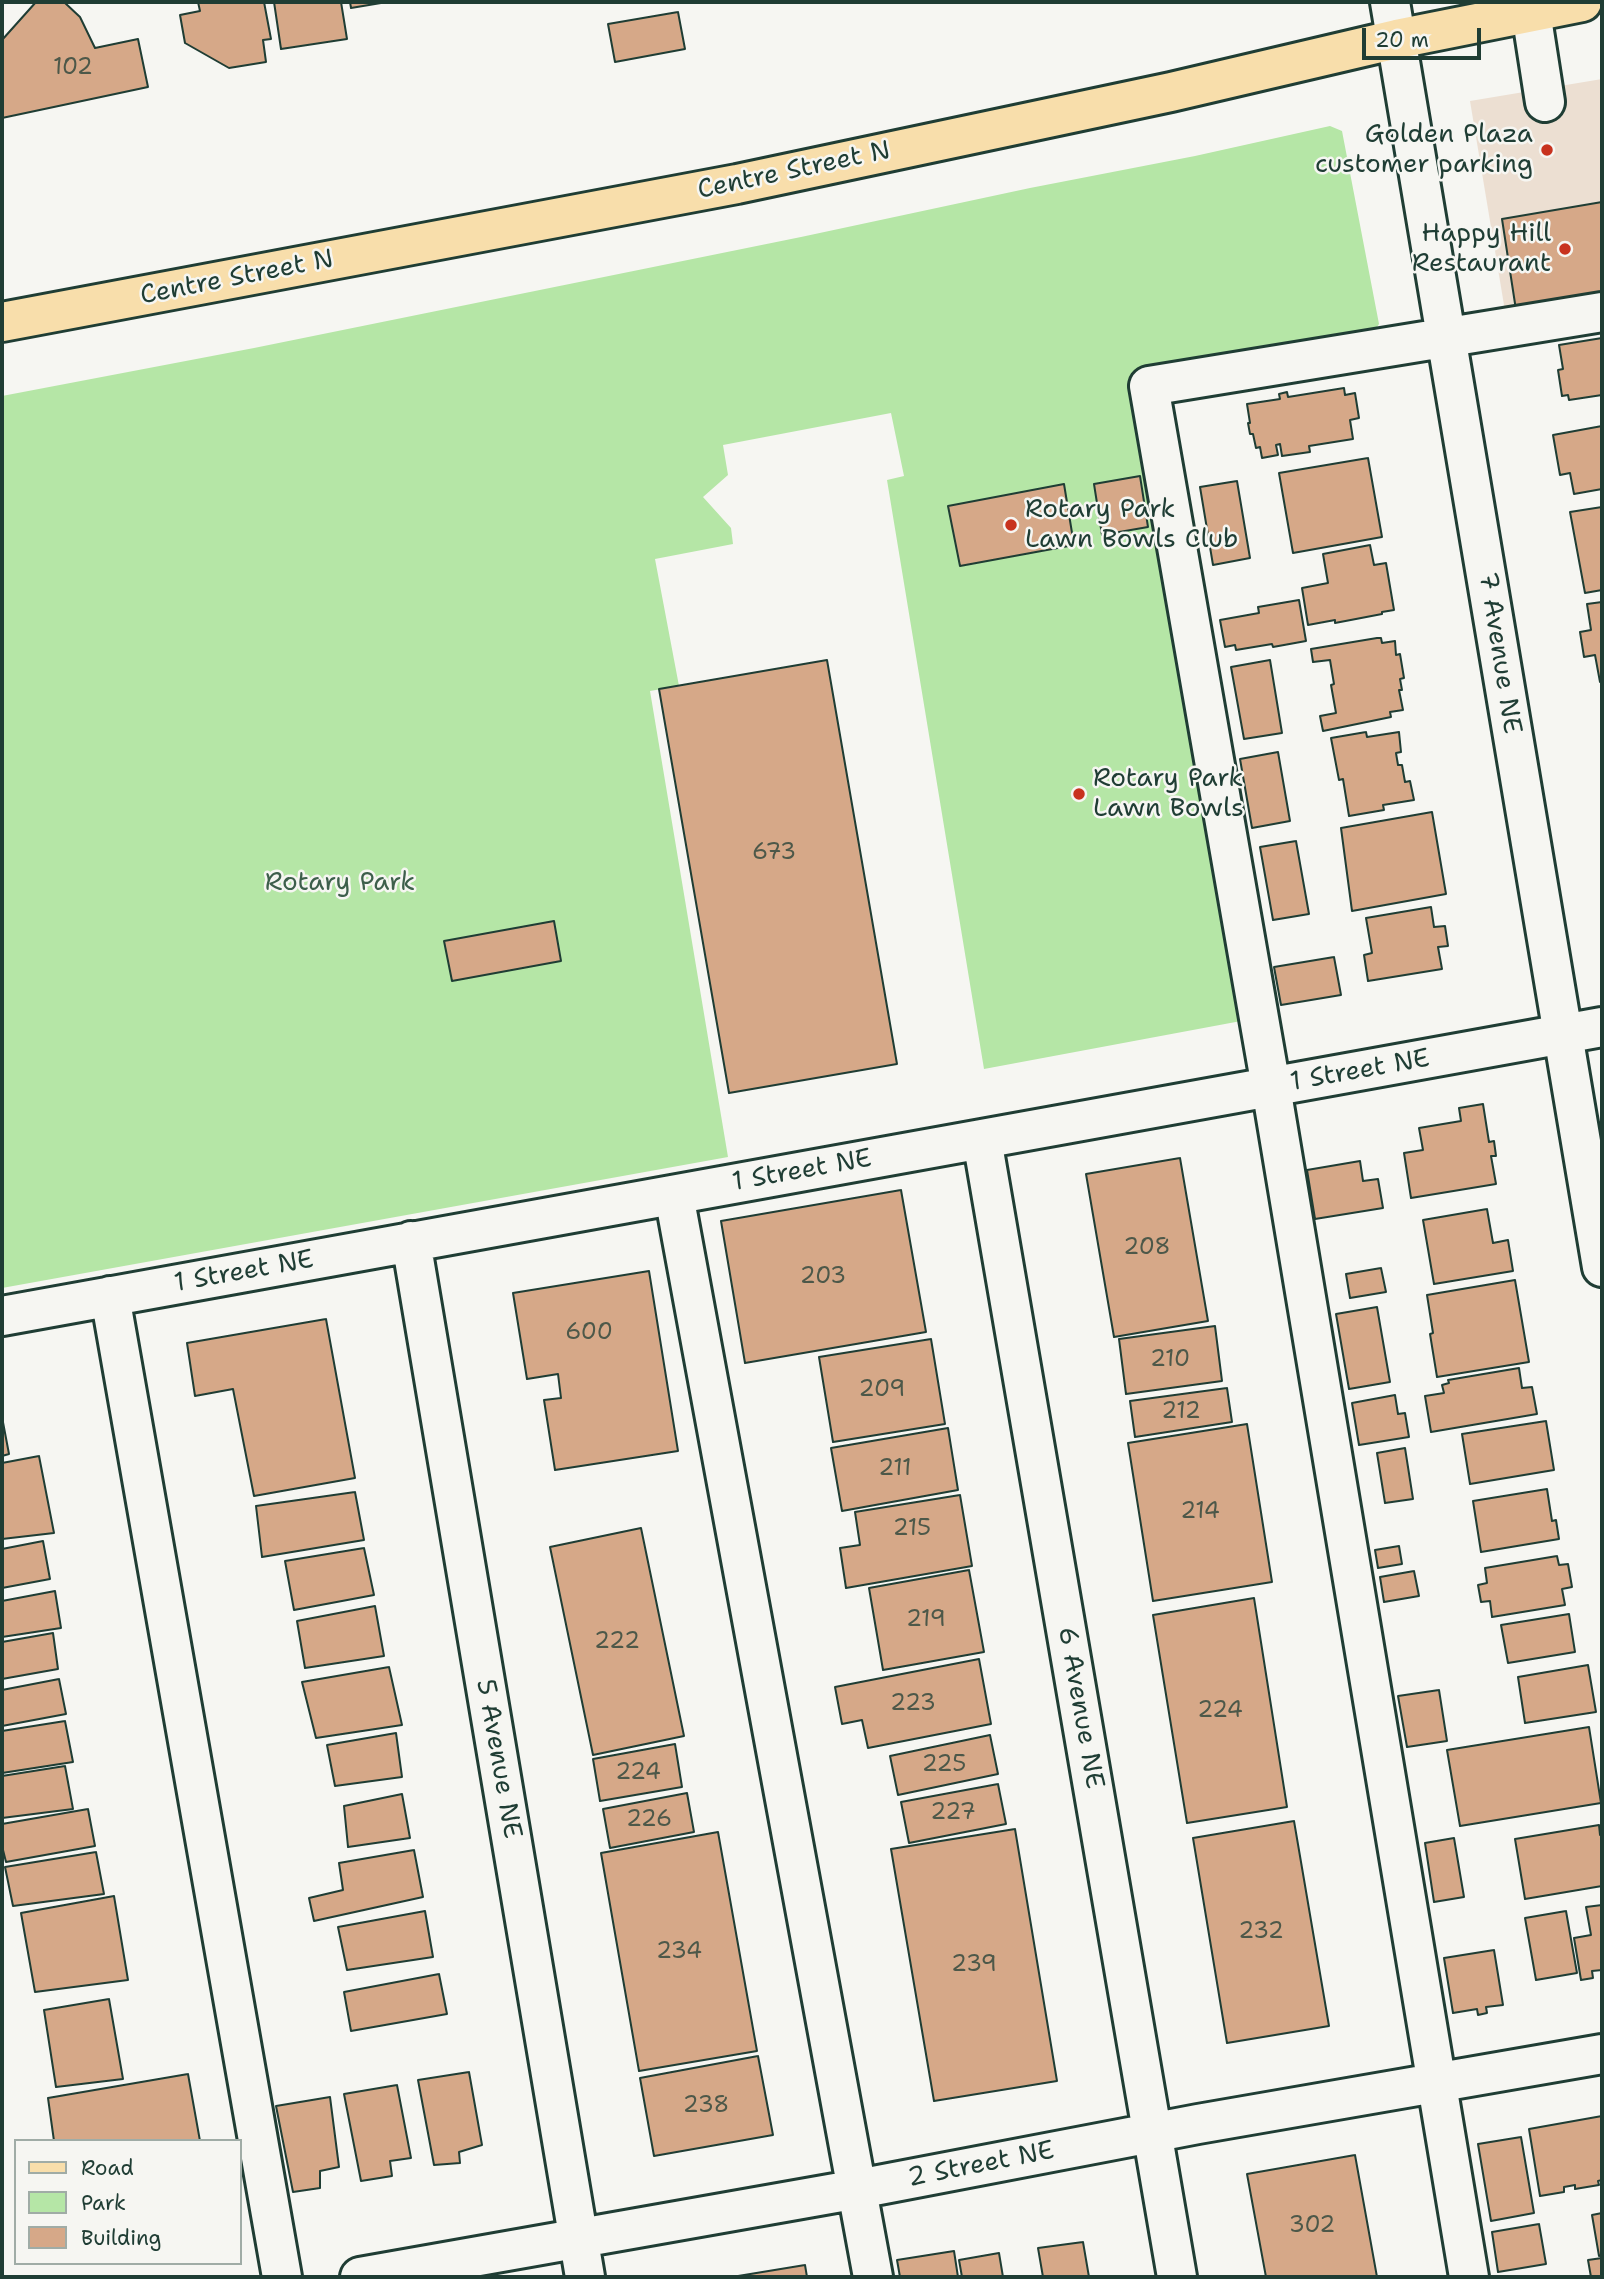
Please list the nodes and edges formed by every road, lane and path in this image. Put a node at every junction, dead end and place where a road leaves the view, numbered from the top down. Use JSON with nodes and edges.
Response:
{"nodes":[{"id":1,"x":1390,"y":2,"type":"edge"},
{"id":2,"x":1582,"y":2,"type":"edge"},
{"id":3,"x":1531,"y":12,"type":"junction"},
{"id":4,"x":1397,"y":39,"type":"junction"},
{"id":5,"x":1545,"y":102,"type":"dead end"},
{"id":6,"x":1602,"y":312,"type":"edge"},
{"id":7,"x":2,"y":322,"type":"edge"},
{"id":8,"x":1447,"y":337,"type":"junction"},
{"id":9,"x":1602,"y":1027,"type":"edge"},
{"id":10,"x":1563,"y":1034,"type":"junction"},
{"id":11,"x":1271,"y":1087,"type":"junction"},
{"id":12,"x":982,"y":1139,"type":"junction"},
{"id":13,"x":674,"y":1195,"type":"junction"},
{"id":14,"x":411,"y":1241,"type":"junction"},
{"id":15,"x":1602,"y":1267,"type":"edge"},
{"id":16,"x":110,"y":1296,"type":"junction"},
{"id":17,"x":2,"y":1316,"type":"edge"},
{"id":18,"x":1602,"y":2054,"type":"edge"},
{"id":19,"x":1436,"y":2082,"type":"junction"},
{"id":20,"x":1152,"y":2132,"type":"junction"},
{"id":21,"x":858,"y":2189,"type":"junction"},
{"id":22,"x":578,"y":2239,"type":"junction"},
{"id":23,"x":282,"y":2277,"type":"edge"},
{"id":24,"x":360,"y":2277,"type":"edge"},
{"id":25,"x":585,"y":2277,"type":"edge"},
{"id":26,"x":873,"y":2277,"type":"edge"},
{"id":27,"x":1177,"y":2277,"type":"edge"},
{"id":28,"x":1469,"y":2277,"type":"edge"}],
"edges":[{"from":1,"to":4,"type":"street","name":"7 Avenue NE"},
{"from":2,"to":3,"type":"main road","name":"Centre Street N"},
{"from":3,"to":4,"type":"main road","name":"Centre Street N"},
{"from":3,"to":5,"type":"street"},
{"from":4,"to":7,"type":"main road","name":"Centre Street N"},
{"from":4,"to":8,"type":"street","name":"7 Avenue NE"},
{"from":6,"to":8,"type":"street"},
{"from":8,"to":10,"type":"street","name":"7 Avenue NE"},
{"from":8,"to":11,"type":"street"},
{"from":9,"to":10,"type":"street","name":"1 Street NE"},
{"from":10,"to":11,"type":"street","name":"1 Street NE"},
{"from":10,"to":15,"type":"street","name":"7 Avenue NE"},
{"from":11,"to":12,"type":"street","name":"1 Street NE"},
{"from":11,"to":19,"type":"street"},
{"from":12,"to":13,"type":"street","name":"1 Street NE"},
{"from":12,"to":20,"type":"street","name":"6 Avenue NE"},
{"from":13,"to":14,"type":"street","name":"1 Street NE"},
{"from":13,"to":21,"type":"street"},
{"from":14,"to":16,"type":"street","name":"1 Street NE"},
{"from":14,"to":22,"type":"street","name":"5 Avenue NE"},
{"from":16,"to":17,"type":"street","name":"1 Street NE"},
{"from":16,"to":23,"type":"street"},
{"from":18,"to":19,"type":"street","name":"2 Street NE"},
{"from":19,"to":20,"type":"street","name":"2 Street NE"},
{"from":19,"to":28,"type":"street"},
{"from":20,"to":21,"type":"street","name":"2 Street NE"},
{"from":20,"to":27,"type":"street","name":"6 Avenue NE"},
{"from":21,"to":22,"type":"street","name":"2 Street NE"},
{"from":21,"to":26,"type":"street"},
{"from":22,"to":24,"type":"street","name":"2 Street NE"},
{"from":22,"to":25,"type":"street","name":"5 Avenue NE"}]}
